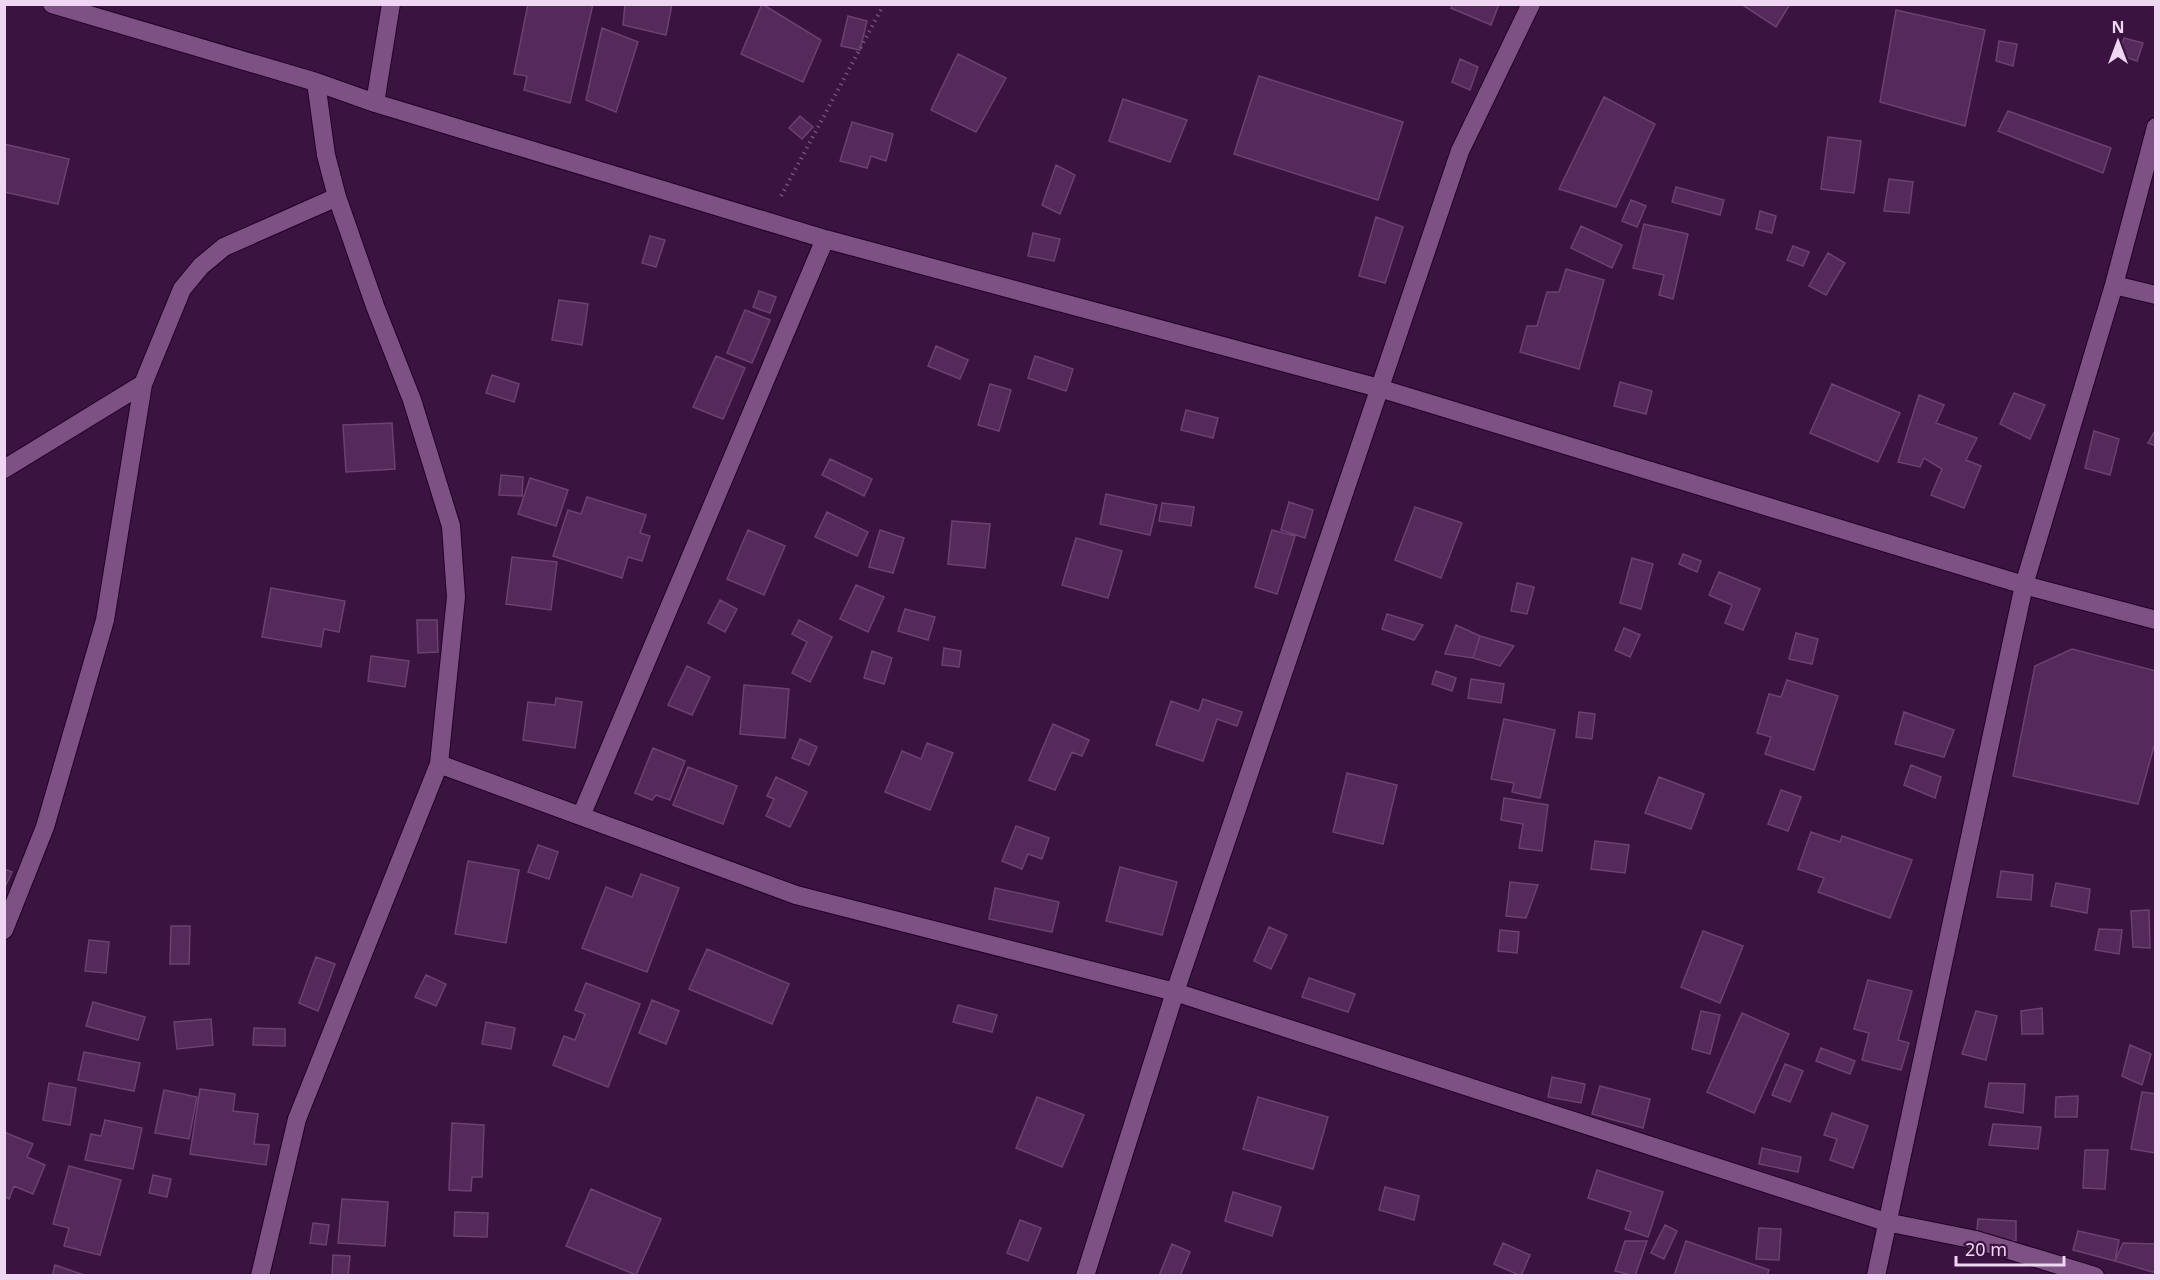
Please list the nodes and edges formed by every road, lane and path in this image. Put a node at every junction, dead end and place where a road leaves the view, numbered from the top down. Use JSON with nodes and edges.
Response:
{"nodes":[{"id":1,"x":52,"y":4,"type":"edge"},
{"id":2,"x":391,"y":4,"type":"edge"},
{"id":3,"x":884,"y":4,"type":"edge"},
{"id":4,"x":1531,"y":4,"type":"edge"},
{"id":5,"x":316,"y":82,"type":"junction"},
{"id":6,"x":375,"y":103,"type":"junction"},
{"id":7,"x":2156,"y":127,"type":"edge"},
{"id":8,"x":337,"y":197,"type":"junction"},
{"id":9,"x":768,"y":221,"type":"junction"},
{"id":10,"x":825,"y":239,"type":"junction"},
{"id":11,"x":2114,"y":285,"type":"junction"},
{"id":12,"x":2156,"y":295,"type":"edge"},
{"id":13,"x":143,"y":384,"type":"junction"},
{"id":14,"x":1379,"y":388,"type":"junction"},
{"id":15,"x":4,"y":469,"type":"edge"},
{"id":16,"x":2024,"y":585,"type":"junction"},
{"id":17,"x":2156,"y":620,"type":"edge"},
{"id":18,"x":439,"y":764,"type":"junction"},
{"id":19,"x":581,"y":816,"type":"junction"},
{"id":20,"x":4,"y":930,"type":"edge"},
{"id":21,"x":1175,"y":992,"type":"junction"},
{"id":22,"x":1886,"y":1222,"type":"junction"},
{"id":23,"x":260,"y":1275,"type":"edge"},
{"id":24,"x":1085,"y":1275,"type":"edge"},
{"id":25,"x":1876,"y":1275,"type":"edge"},
{"id":26,"x":2094,"y":1275,"type":"edge"}],
"edges":[{"from":1,"to":5,"type":"street"},
{"from":2,"to":6,"type":"street"},
{"from":3,"to":9,"type":"path"},
{"from":4,"to":14,"type":"street"},
{"from":5,"to":6,"type":"street"},
{"from":5,"to":8,"type":"street"},
{"from":6,"to":9,"type":"street"},
{"from":7,"to":11,"type":"street"},
{"from":8,"to":13,"type":"street"},
{"from":8,"to":18,"type":"street"},
{"from":9,"to":10,"type":"street"},
{"from":10,"to":14,"type":"street"},
{"from":10,"to":19,"type":"street"},
{"from":11,"to":12,"type":"street"},
{"from":11,"to":16,"type":"street"},
{"from":13,"to":15,"type":"street"},
{"from":13,"to":20,"type":"street"},
{"from":14,"to":16,"type":"street"},
{"from":14,"to":21,"type":"street"},
{"from":16,"to":17,"type":"street"},
{"from":16,"to":22,"type":"street"},
{"from":18,"to":19,"type":"street"},
{"from":18,"to":23,"type":"street"},
{"from":19,"to":21,"type":"street"},
{"from":21,"to":22,"type":"street"},
{"from":21,"to":24,"type":"street"},
{"from":22,"to":25,"type":"street"},
{"from":22,"to":26,"type":"street"}]}
